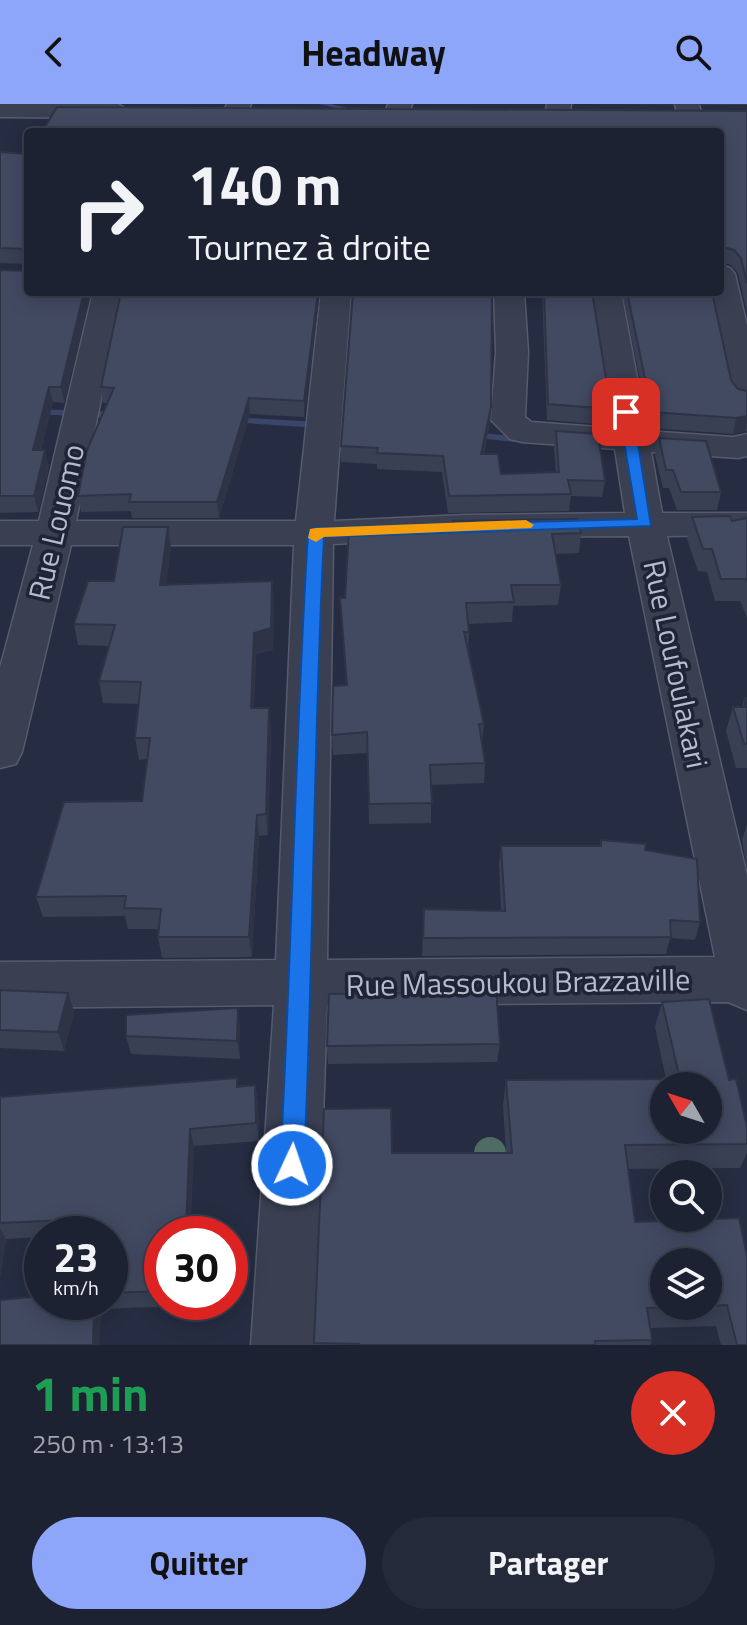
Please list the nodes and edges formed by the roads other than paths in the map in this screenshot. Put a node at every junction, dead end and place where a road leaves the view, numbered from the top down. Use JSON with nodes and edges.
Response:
{"nodes":[{"id":1,"x":2,"y":110,"type":"edge"},
{"id":2,"x":134,"y":111,"type":"edge"},
{"id":3,"x":427,"y":111,"type":"edge"},
{"id":4,"x":530,"y":111,"type":"edge"},
{"id":5,"x":205,"y":112,"type":"edge"},
{"id":6,"x":262,"y":113,"type":"edge"},
{"id":7,"x":366,"y":113,"type":"edge"},
{"id":8,"x":588,"y":113,"type":"edge"},
{"id":9,"x":661,"y":114,"type":"edge"},
{"id":10,"x":718,"y":115,"type":"edge"},
{"id":11,"x":233,"y":116,"type":"edge"},
{"id":12,"x":396,"y":116,"type":"edge"},
{"id":13,"x":558,"y":116,"type":"edge"},
{"id":14,"x":690,"y":117,"type":"edge"},
{"id":15,"x":727,"y":280,"type":"edge"},
{"id":16,"x":107,"y":296,"type":"edge"},
{"id":17,"x":335,"y":296,"type":"edge"},
{"id":18,"x":509,"y":296,"type":"edge"},
{"id":19,"x":607,"y":296,"type":"edge"},
{"id":20,"x":747,"y":395,"type":"edge"},
{"id":21,"x":631,"y":443,"type":"junction"},
{"id":22,"x":747,"y":444,"type":"edge"},
{"id":23,"x":645,"y":523,"type":"junction"},
{"id":24,"x":747,"y":524,"type":"edge"},
{"id":25,"x":0,"y":533,"type":"edge"},
{"id":26,"x":55,"y":533,"type":"junction"},
{"id":27,"x":316,"y":533,"type":"junction"},
{"id":28,"x":0,"y":752,"type":"edge"},
{"id":29,"x":747,"y":981,"type":"edge"},
{"id":30,"x":301,"y":984,"type":"junction"},
{"id":31,"x":0,"y":985,"type":"edge"},
{"id":32,"x":283,"y":1345,"type":"edge"}],
"edges":[{"from":1,"to":2,"type":"street"},
{"from":3,"to":12,"type":"street"},
{"from":4,"to":13,"type":"street"},
{"from":5,"to":11,"type":"street"},
{"from":6,"to":11,"type":"street"},
{"from":7,"to":12,"type":"street"},
{"from":8,"to":13,"type":"street"},
{"from":9,"to":14,"type":"street"},
{"from":10,"to":14,"type":"street"},
{"from":15,"to":20,"type":"street"},
{"from":16,"to":26,"type":"street","name":"Rue Louomo"},
{"from":17,"to":27,"type":"street"},
{"from":18,"to":21,"type":"street"},
{"from":19,"to":21,"type":"street","name":"Rue Loufoulakari"},
{"from":21,"to":22,"type":"street"},
{"from":21,"to":23,"type":"street","name":"Rue Loufoulakari"},
{"from":23,"to":24,"type":"street"},
{"from":23,"to":27,"type":"street"},
{"from":23,"to":29,"type":"street","name":"Rue Loufoulakari"},
{"from":25,"to":26,"type":"street"},
{"from":26,"to":27,"type":"street"},
{"from":26,"to":28,"type":"street","name":"Rue Louomo"},
{"from":27,"to":30,"type":"street"},
{"from":29,"to":30,"type":"street","name":"Rue Massoukou Brazzaville"},
{"from":30,"to":31,"type":"street","name":"Rue Massoukou Brazzaville"},
{"from":30,"to":32,"type":"street"}]}
